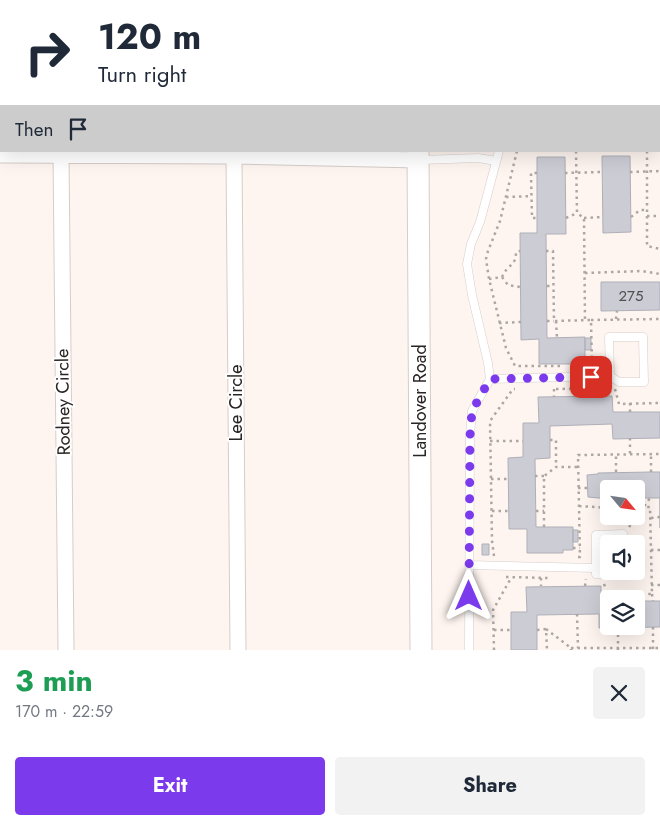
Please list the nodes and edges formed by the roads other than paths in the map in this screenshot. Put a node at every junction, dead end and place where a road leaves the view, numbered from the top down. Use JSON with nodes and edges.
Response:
{"nodes":[{"id":1,"x":498,"y":152,"type":"edge"},
{"id":2,"x":61,"y":154,"type":"junction"},
{"id":3,"x":0,"y":155,"type":"edge"},
{"id":4,"x":234,"y":156,"type":"junction"},
{"id":5,"x":419,"y":156,"type":"edge"},
{"id":6,"x":496,"y":161,"type":"junction"},
{"id":7,"x":610,"y":376,"type":"junction"},
{"id":8,"x":490,"y":379,"type":"junction"},
{"id":9,"x":623,"y":535,"type":"edge"},
{"id":10,"x":470,"y":565,"type":"junction"},
{"id":11,"x":596,"y":568,"type":"junction"},
{"id":12,"x":600,"y":574,"type":"edge"},
{"id":13,"x":66,"y":650,"type":"edge"},
{"id":14,"x":238,"y":650,"type":"edge"},
{"id":15,"x":421,"y":650,"type":"edge"},
{"id":16,"x":470,"y":650,"type":"edge"}],
"edges":[{"from":1,"to":6,"type":"lane"},
{"from":2,"to":3,"type":"street"},
{"from":2,"to":4,"type":"street"},
{"from":2,"to":13,"type":"street","name":"Rodney Circle"},
{"from":4,"to":5,"type":"street"},
{"from":4,"to":14,"type":"street","name":"Lee Circle"},
{"from":5,"to":6,"type":"lane"},
{"from":5,"to":15,"type":"street","name":"Landover Road"},
{"from":6,"to":8,"type":"lane"},
{"from":7,"to":7,"type":"lane"},
{"from":7,"to":8,"type":"lane"},
{"from":8,"to":10,"type":"lane"},
{"from":9,"to":11,"type":"lane"},
{"from":10,"to":11,"type":"lane"},
{"from":10,"to":16,"type":"lane"},
{"from":11,"to":12,"type":"lane"}]}
